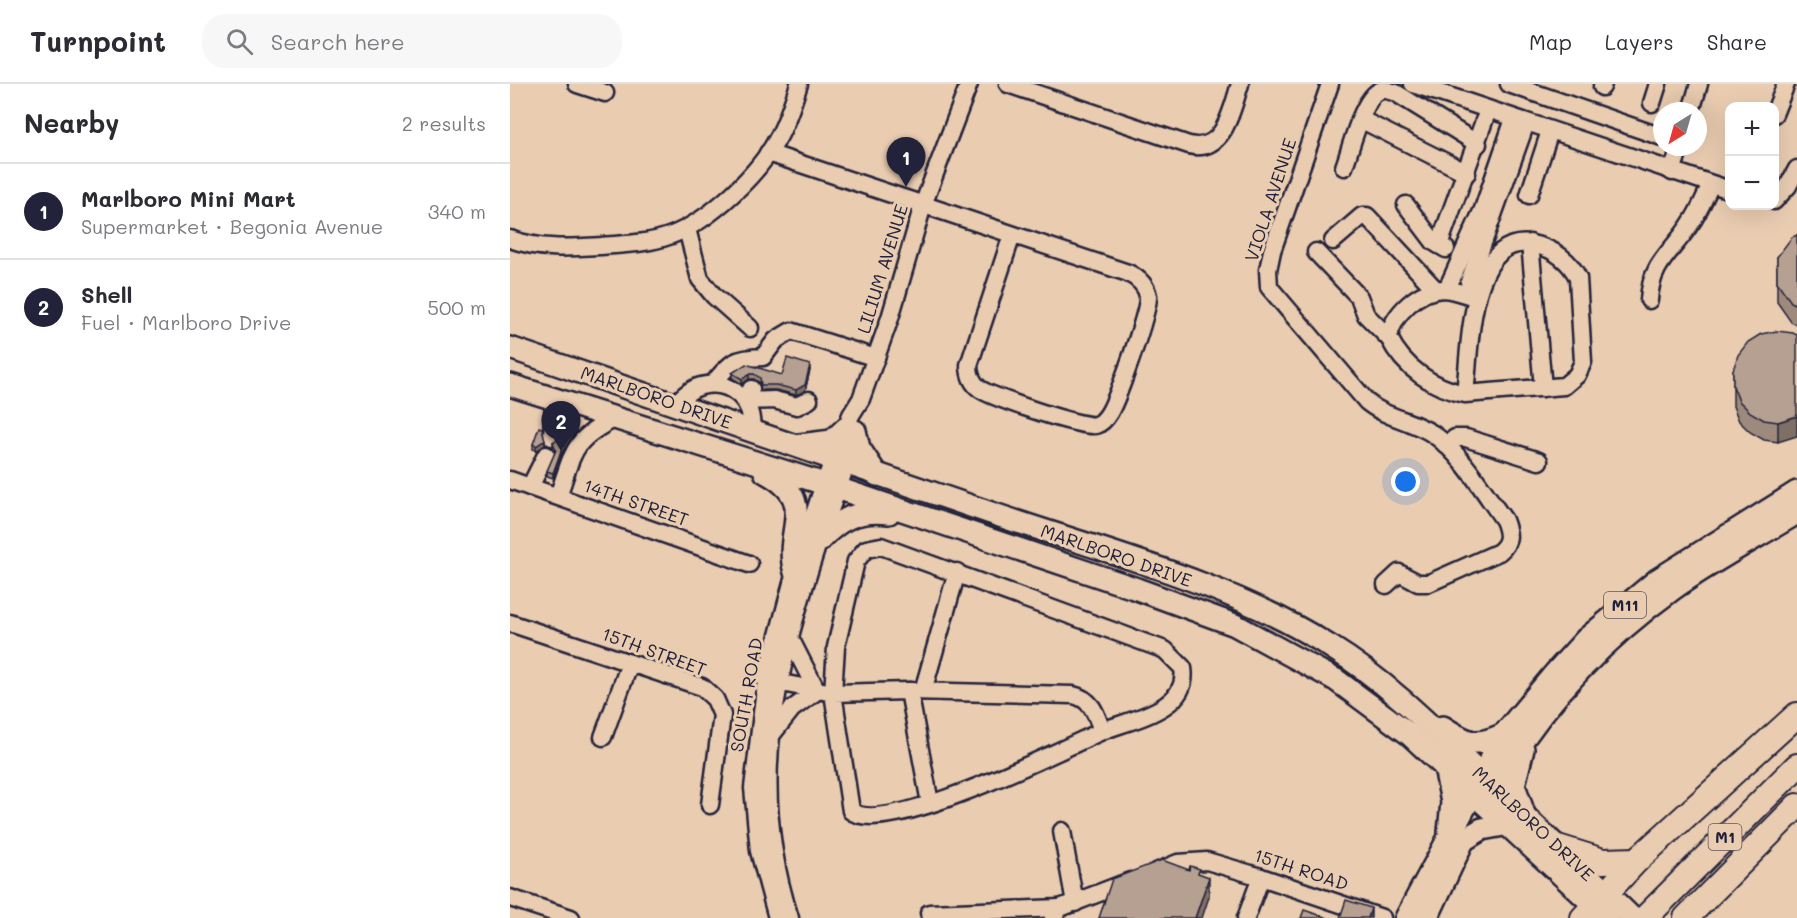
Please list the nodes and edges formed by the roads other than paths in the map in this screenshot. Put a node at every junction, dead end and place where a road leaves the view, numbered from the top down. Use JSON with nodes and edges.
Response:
{"nodes":[{"id":1,"x":577,"y":84,"type":"edge"},
{"id":2,"x":799,"y":84,"type":"edge"},
{"id":3,"x":969,"y":84,"type":"edge"},
{"id":4,"x":1008,"y":84,"type":"edge"},
{"id":5,"x":1240,"y":84,"type":"edge"},
{"id":6,"x":1330,"y":84,"type":"edge"},
{"id":7,"x":1413,"y":84,"type":"edge"},
{"id":8,"x":1509,"y":84,"type":"edge"},
{"id":9,"x":1658,"y":84,"type":"edge"},
{"id":10,"x":1699,"y":84,"type":"edge"},
{"id":11,"x":1786,"y":84,"type":"edge"},
{"id":12,"x":605,"y":93,"type":"dead end"},
{"id":13,"x":1694,"y":102,"type":"edge"},
{"id":14,"x":1779,"y":102,"type":"edge"},
{"id":15,"x":1652,"y":104,"type":"dead end"},
{"id":16,"x":1488,"y":110,"type":"junction"},
{"id":17,"x":1360,"y":119,"type":"junction"},
{"id":18,"x":1520,"y":121,"type":"junction"},
{"id":19,"x":1550,"y":131,"type":"junction"},
{"id":20,"x":1653,"y":134,"type":"edge"},
{"id":21,"x":1478,"y":144,"type":"junction"},
{"id":22,"x":768,"y":153,"type":"junction"},
{"id":23,"x":1677,"y":156,"type":"edge"},
{"id":24,"x":1344,"y":167,"type":"dead end"},
{"id":25,"x":1797,"y":169,"type":"edge"},
{"id":26,"x":1672,"y":172,"type":"junction"},
{"id":27,"x":1467,"y":173,"type":"junction"},
{"id":28,"x":1711,"y":185,"type":"junction"},
{"id":29,"x":1725,"y":189,"type":"edge"},
{"id":30,"x":1529,"y":195,"type":"dead end"},
{"id":31,"x":1779,"y":196,"type":"edge"},
{"id":32,"x":923,"y":205,"type":"junction"},
{"id":33,"x":1406,"y":205,"type":"dead end"},
{"id":34,"x":687,"y":229,"type":"junction"},
{"id":35,"x":1012,"y":234,"type":"junction"},
{"id":36,"x":510,"y":239,"type":"edge"},
{"id":37,"x":1333,"y":241,"type":"dead end"},
{"id":38,"x":1468,"y":243,"type":"junction"},
{"id":39,"x":1530,"y":243,"type":"junction"},
{"id":40,"x":1439,"y":245,"type":"junction"},
{"id":41,"x":1316,"y":252,"type":"dead end"},
{"id":42,"x":1442,"y":290,"type":"junction"},
{"id":43,"x":1470,"y":296,"type":"junction"},
{"id":44,"x":1649,"y":300,"type":"dead end"},
{"id":45,"x":750,"y":328,"type":"dead end"},
{"id":46,"x":1389,"y":338,"type":"junction"},
{"id":47,"x":510,"y":348,"type":"edge"},
{"id":48,"x":876,"y":358,"type":"junction"},
{"id":49,"x":713,"y":384,"type":"junction"},
{"id":50,"x":510,"y":385,"type":"edge"},
{"id":51,"x":1543,"y":388,"type":"junction"},
{"id":52,"x":1465,"y":394,"type":"junction"},
{"id":53,"x":748,"y":395,"type":"junction"},
{"id":54,"x":554,"y":400,"type":"junction"},
{"id":55,"x":809,"y":400,"type":"dead end"},
{"id":56,"x":674,"y":405,"type":"junction"},
{"id":57,"x":616,"y":418,"type":"junction"},
{"id":58,"x":851,"y":429,"type":"junction"},
{"id":59,"x":751,"y":431,"type":"junction"},
{"id":60,"x":552,"y":437,"type":"dead end"},
{"id":61,"x":790,"y":445,"type":"junction"},
{"id":62,"x":1446,"y":445,"type":"junction"},
{"id":63,"x":546,"y":455,"type":"dead end"},
{"id":64,"x":738,"y":458,"type":"junction"},
{"id":65,"x":1539,"y":461,"type":"dead end"},
{"id":66,"x":840,"y":462,"type":"junction"},
{"id":67,"x":878,"y":475,"type":"junction"},
{"id":68,"x":510,"y":480,"type":"edge"},
{"id":69,"x":830,"y":486,"type":"junction"},
{"id":70,"x":531,"y":487,"type":"junction"},
{"id":71,"x":1797,"y":492,"type":"edge"},
{"id":72,"x":558,"y":496,"type":"junction"},
{"id":73,"x":1797,"y":513,"type":"edge"},
{"id":74,"x":920,"y":516,"type":"junction"},
{"id":75,"x":818,"y":542,"type":"junction"},
{"id":76,"x":749,"y":564,"type":"dead end"},
{"id":77,"x":795,"y":572,"type":"junction"},
{"id":78,"x":957,"y":572,"type":"junction"},
{"id":79,"x":1386,"y":585,"type":"dead end"},
{"id":80,"x":510,"y":623,"type":"edge"},
{"id":81,"x":791,"y":640,"type":"junction"},
{"id":82,"x":630,"y":663,"type":"junction"},
{"id":83,"x":773,"y":682,"type":"junction"},
{"id":84,"x":916,"y":691,"type":"junction"},
{"id":85,"x":825,"y":692,"type":"junction"},
{"id":86,"x":1416,"y":712,"type":"junction"},
{"id":87,"x":1797,"y":715,"type":"edge"},
{"id":88,"x":1102,"y":730,"type":"junction"},
{"id":89,"x":1527,"y":731,"type":"junction"},
{"id":90,"x":1504,"y":734,"type":"junction"},
{"id":91,"x":603,"y":737,"type":"dead end"},
{"id":92,"x":769,"y":739,"type":"junction"},
{"id":93,"x":1797,"y":766,"type":"edge"},
{"id":94,"x":1445,"y":767,"type":"junction"},
{"id":95,"x":1484,"y":790,"type":"junction"},
{"id":96,"x":930,"y":803,"type":"junction"},
{"id":97,"x":710,"y":805,"type":"dead end"},
{"id":98,"x":1797,"y":806,"type":"edge"},
{"id":99,"x":1517,"y":820,"type":"junction"},
{"id":100,"x":1062,"y":831,"type":"dead end"},
{"id":101,"x":1454,"y":841,"type":"junction"},
{"id":102,"x":1558,"y":847,"type":"junction"},
{"id":103,"x":1637,"y":860,"type":"junction"},
{"id":104,"x":1261,"y":877,"type":"junction"},
{"id":105,"x":769,"y":890,"type":"junction"},
{"id":106,"x":510,"y":898,"type":"edge"},
{"id":107,"x":1598,"y":908,"type":"edge"},
{"id":108,"x":1063,"y":910,"type":"edge"},
{"id":109,"x":929,"y":913,"type":"dead end"},
{"id":110,"x":577,"y":915,"type":"edge"},
{"id":111,"x":1644,"y":915,"type":"edge"},
{"id":112,"x":764,"y":918,"type":"edge"},
{"id":113,"x":777,"y":918,"type":"edge"},
{"id":114,"x":790,"y":918,"type":"edge"},
{"id":115,"x":1246,"y":918,"type":"edge"},
{"id":116,"x":1382,"y":918,"type":"edge"},
{"id":117,"x":1406,"y":918,"type":"edge"},
{"id":118,"x":1427,"y":918,"type":"edge"},
{"id":119,"x":1686,"y":918,"type":"edge"}],
"edges":[{"from":1,"to":12,"type":"street"},
{"from":2,"to":22,"type":"street"},
{"from":3,"to":32,"type":"street","name":"LILIUM AVENUE"},
{"from":4,"to":5,"type":"street"},
{"from":6,"to":62,"type":"street","name":"VIOLA AVENUE"},
{"from":7,"to":16,"type":"street"},
{"from":8,"to":20,"type":"street"},
{"from":9,"to":15,"type":"street"},
{"from":10,"to":13,"type":"street"},
{"from":11,"to":14,"type":"street"},
{"from":16,"to":18,"type":"street"},
{"from":16,"to":21,"type":"street"},
{"from":17,"to":21,"type":"street"},
{"from":17,"to":24,"type":"street"},
{"from":17,"to":27,"type":"street"},
{"from":18,"to":19,"type":"street"},
{"from":18,"to":38,"type":"street"},
{"from":18,"to":43,"type":"street"},
{"from":19,"to":26,"type":"street"},
{"from":19,"to":30,"type":"street"},
{"from":21,"to":27,"type":"street"},
{"from":22,"to":32,"type":"street"},
{"from":22,"to":34,"type":"street"},
{"from":23,"to":26,"type":"street"},
{"from":25,"to":31,"type":"street"},
{"from":26,"to":28,"type":"street"},
{"from":27,"to":40,"type":"street"},
{"from":28,"to":29,"type":"street"},
{"from":28,"to":44,"type":"street"},
{"from":32,"to":35,"type":"street"},
{"from":32,"to":48,"type":"street","name":"LILIUM AVENUE"},
{"from":33,"to":40,"type":"street"},
{"from":34,"to":36,"type":"street"},
{"from":34,"to":45,"type":"street"},
{"from":35,"to":35,"type":"street"},
{"from":37,"to":42,"type":"street"},
{"from":38,"to":40,"type":"street"},
{"from":38,"to":42,"type":"street"},
{"from":39,"to":43,"type":"street"},
{"from":39,"to":51,"type":"street"},
{"from":39,"to":51,"type":"street"},
{"from":41,"to":46,"type":"street"},
{"from":42,"to":43,"type":"street"},
{"from":42,"to":46,"type":"street"},
{"from":43,"to":52,"type":"street"},
{"from":46,"to":52,"type":"street"},
{"from":47,"to":56,"type":"main road","name":"MARLBORO DRIVE"},
{"from":48,"to":49,"type":"street"},
{"from":48,"to":58,"type":"street","name":"LILIUM AVENUE"},
{"from":49,"to":53,"type":"street"},
{"from":49,"to":56,"type":"street"},
{"from":50,"to":54,"type":"main road","name":"MARLBORO DRIVE"},
{"from":51,"to":52,"type":"street"},
{"from":53,"to":55,"type":"street"},
{"from":53,"to":59,"type":"street"},
{"from":54,"to":57,"type":"main road","name":"MARLBORO DRIVE"},
{"from":54,"to":60,"type":"street"},
{"from":56,"to":59,"type":"main road","name":"MARLBORO DRIVE"},
{"from":57,"to":64,"type":"main road","name":"MARLBORO DRIVE"},
{"from":57,"to":72,"type":"street"},
{"from":58,"to":61,"type":"main road"},
{"from":58,"to":66,"type":"street","name":"LILIUM AVENUE"},
{"from":58,"to":67,"type":"main road"},
{"from":59,"to":61,"type":"main road","name":"MARLBORO DRIVE"},
{"from":61,"to":66,"type":"main road","name":"MARLBORO DRIVE"},
{"from":62,"to":65,"type":"street"},
{"from":62,"to":79,"type":"street","name":"VIOLA AVENUE"},
{"from":63,"to":70,"type":"street"},
{"from":64,"to":69,"type":"main road","name":"MARLBORO DRIVE"},
{"from":64,"to":77,"type":"main road"},
{"from":66,"to":67,"type":"main road","name":"MARLBORO DRIVE"},
{"from":66,"to":69,"type":"street","name":"LILIUM AVENUE"},
{"from":67,"to":86,"type":"main road","name":"MARLBORO DRIVE"},
{"from":68,"to":70,"type":"street","name":"14TH STREET"},
{"from":69,"to":74,"type":"main road","name":"MARLBORO DRIVE"},
{"from":69,"to":75,"type":"street","name":"SOUTH ROAD"},
{"from":69,"to":77,"type":"street","name":"SOUTH ROAD"},
{"from":70,"to":72,"type":"street","name":"14TH STREET"},
{"from":71,"to":90,"type":"main road","number":"M11"},
{"from":72,"to":76,"type":"street","name":"14TH STREET"},
{"from":73,"to":89,"type":"main road","number":"M11"},
{"from":74,"to":75,"type":"main road"},
{"from":74,"to":94,"type":"main road","name":"MARLBORO DRIVE"},
{"from":75,"to":81,"type":"street","name":"SOUTH ROAD"},
{"from":77,"to":83,"type":"street","name":"SOUTH ROAD"},
{"from":78,"to":84,"type":"street"},
{"from":78,"to":85,"type":"street"},
{"from":78,"to":88,"type":"street"},
{"from":80,"to":82,"type":"street","name":"15TH STREET"},
{"from":81,"to":83,"type":"street","name":"SOUTH ROAD"},
{"from":81,"to":85,"type":"street"},
{"from":82,"to":91,"type":"street"},
{"from":82,"to":97,"type":"street","name":"15TH STREET"},
{"from":83,"to":85,"type":"street"},
{"from":83,"to":92,"type":"street","name":"SOUTH ROAD"},
{"from":83,"to":105,"type":"street","name":"SOUTH ROAD"},
{"from":84,"to":85,"type":"street"},
{"from":84,"to":88,"type":"street"},
{"from":84,"to":96,"type":"street"},
{"from":85,"to":92,"type":"street"},
{"from":85,"to":96,"type":"street"},
{"from":86,"to":90,"type":"main road"},
{"from":86,"to":95,"type":"main road","name":"MARLBORO DRIVE"},
{"from":87,"to":103,"type":"highway"},
{"from":88,"to":96,"type":"street"},
{"from":89,"to":95,"type":"main road","number":"M11"},
{"from":89,"to":99,"type":"main road"},
{"from":90,"to":95,"type":"main road","number":"M11"},
{"from":92,"to":114,"type":"street","name":"SOUTH ROAD"},
{"from":93,"to":111,"type":"highway","number":"M1"},
{"from":94,"to":95,"type":"main road","name":"MARLBORO DRIVE"},
{"from":94,"to":101,"type":"main road"},
{"from":95,"to":99,"type":"main road","name":"MARLBORO DRIVE"},
{"from":95,"to":101,"type":"main road","number":"M11"},
{"from":98,"to":119,"type":"highway","number":"M1"},
{"from":99,"to":101,"type":"main road"},
{"from":99,"to":102,"type":"main road","name":"MARLBORO DRIVE"},
{"from":99,"to":107,"type":"main road","name":"MARLBORO DRIVE"},
{"from":100,"to":108,"type":"street"},
{"from":101,"to":117,"type":"main road","number":"M11"},
{"from":101,"to":118,"type":"main road","number":"M11"},
{"from":102,"to":103,"type":"highway"},
{"from":102,"to":107,"type":"main road","name":"MARLBORO DRIVE"},
{"from":103,"to":107,"type":"highway"},
{"from":104,"to":108,"type":"street","name":"15TH ROAD"},
{"from":104,"to":115,"type":"street"},
{"from":104,"to":116,"type":"street","name":"15TH ROAD"},
{"from":105,"to":112,"type":"street"},
{"from":105,"to":113,"type":"street","name":"SOUTH ROAD"},
{"from":106,"to":110,"type":"street"},
{"from":107,"to":111,"type":"main road","name":"MARLBORO DRIVE"},
{"from":108,"to":109,"type":"street"}]}
